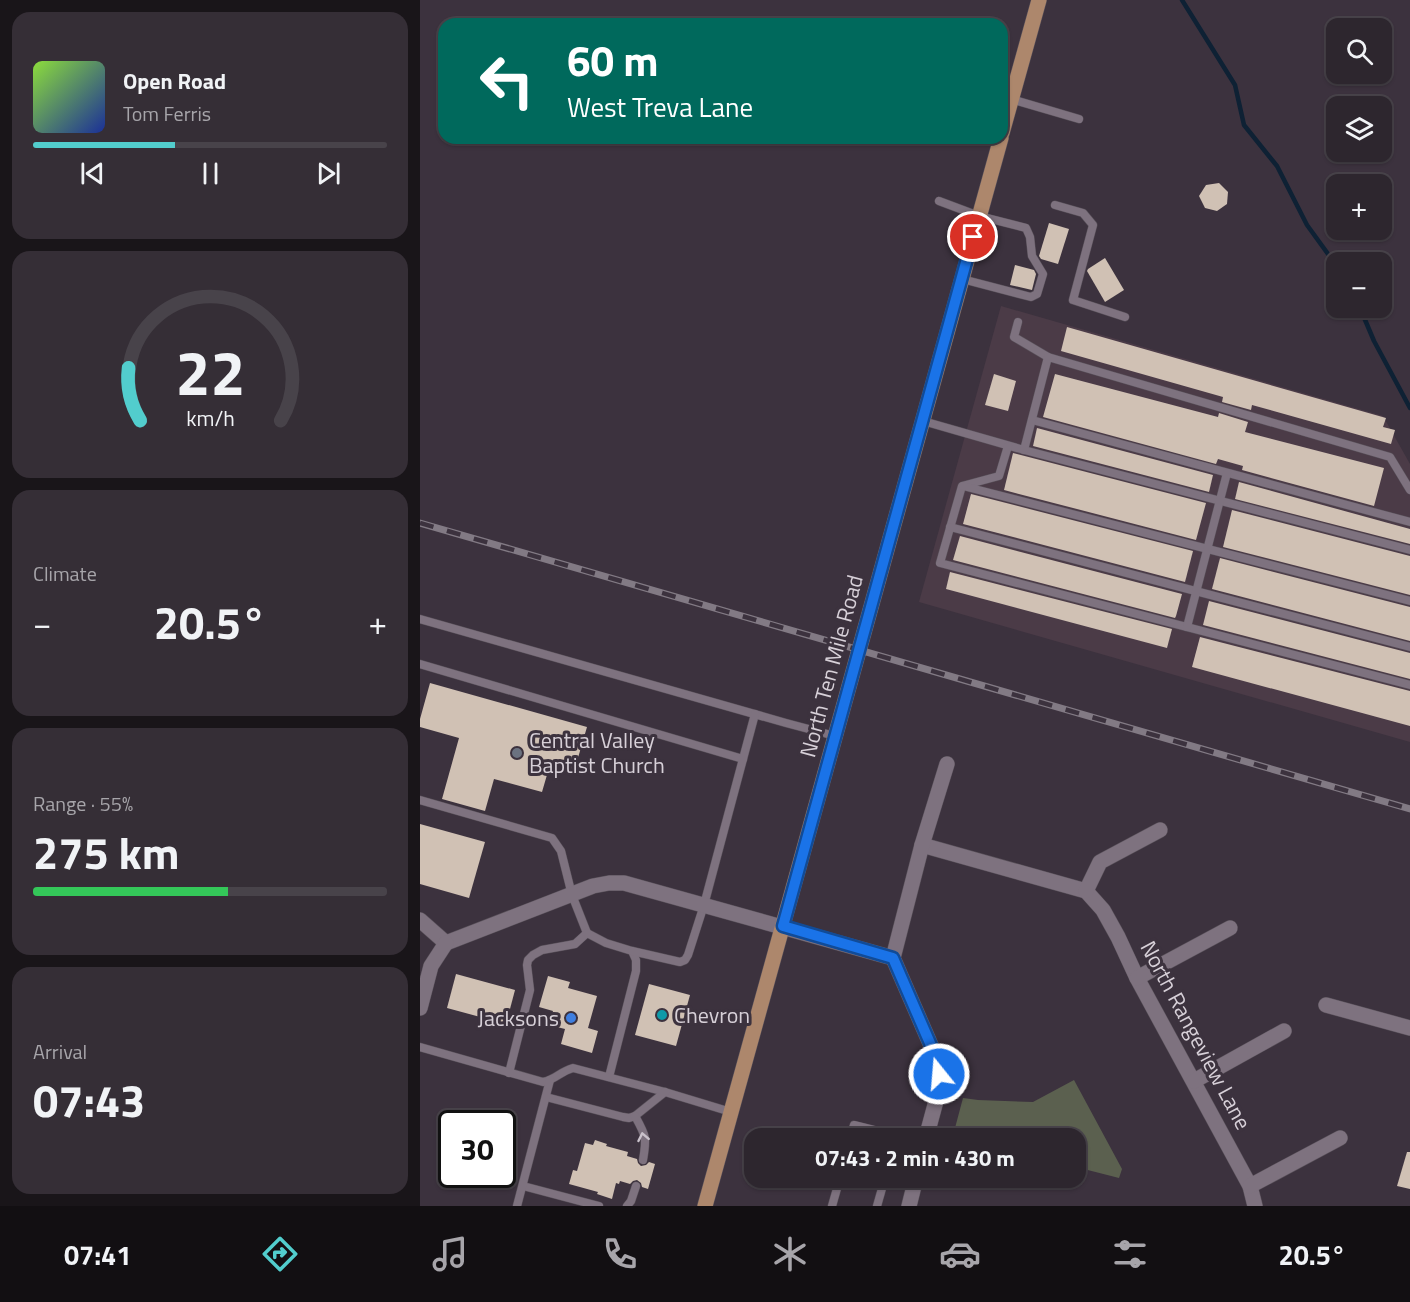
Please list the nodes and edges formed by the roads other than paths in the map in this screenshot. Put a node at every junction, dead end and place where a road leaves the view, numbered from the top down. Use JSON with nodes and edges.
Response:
{"nodes":[{"id":1,"x":1039,"y":0,"type":"edge"},
{"id":2,"x":1011,"y":99,"type":"junction"},
{"id":3,"x":1008,"y":110,"type":"edge"},
{"id":4,"x":1079,"y":119,"type":"dead end"},
{"id":5,"x":999,"y":144,"type":"edge"},
{"id":6,"x":939,"y":201,"type":"dead end"},
{"id":7,"x":1055,"y":205,"type":"dead end"},
{"id":8,"x":979,"y":216,"type":"junction"},
{"id":9,"x":962,"y":279,"type":"junction"},
{"id":10,"x":1125,"y":317,"type":"dead end"},
{"id":11,"x":1018,"y":322,"type":"dead end"},
{"id":12,"x":1048,"y":357,"type":"junction"},
{"id":13,"x":1032,"y":420,"type":"junction"},
{"id":14,"x":923,"y":421,"type":"junction"},
{"id":15,"x":1008,"y":446,"type":"junction"},
{"id":16,"x":1024,"y":450,"type":"junction"},
{"id":17,"x":1227,"y":473,"type":"junction"},
{"id":18,"x":962,"y":486,"type":"junction"},
{"id":19,"x":1410,"y":490,"type":"edge"},
{"id":20,"x":1220,"y":501,"type":"junction"},
{"id":21,"x":1410,"y":522,"type":"edge"},
{"id":22,"x":950,"y":527,"type":"junction"},
{"id":23,"x":1207,"y":549,"type":"junction"},
{"id":24,"x":1410,"y":550,"type":"edge"},
{"id":25,"x":1196,"y":591,"type":"junction"},
{"id":26,"x":1410,"y":601,"type":"edge"},
{"id":27,"x":420,"y":619,"type":"edge"},
{"id":28,"x":1187,"y":627,"type":"junction"},
{"id":29,"x":1410,"y":647,"type":"edge"},
{"id":30,"x":420,"y":664,"type":"edge"},
{"id":31,"x":1410,"y":685,"type":"edge"},
{"id":32,"x":755,"y":714,"type":"junction"},
{"id":33,"x":835,"y":735,"type":"junction"},
{"id":34,"x":743,"y":759,"type":"junction"},
{"id":35,"x":947,"y":764,"type":"dead end"},
{"id":36,"x":420,"y":800,"type":"edge"},
{"id":37,"x":1160,"y":830,"type":"dead end"},
{"id":38,"x":922,"y":845,"type":"junction"},
{"id":39,"x":1086,"y":891,"type":"junction"},
{"id":40,"x":572,"y":895,"type":"junction"},
{"id":41,"x":704,"y":904,"type":"junction"},
{"id":42,"x":420,"y":920,"type":"edge"},
{"id":43,"x":783,"y":926,"type":"junction"},
{"id":44,"x":1230,"y":928,"type":"dead end"},
{"id":45,"x":587,"y":933,"type":"junction"},
{"id":46,"x":446,"y":943,"type":"junction"},
{"id":47,"x":632,"y":951,"type":"junction"},
{"id":48,"x":893,"y":958,"type":"junction"},
{"id":49,"x":1137,"y":978,"type":"junction"},
{"id":50,"x":1326,"y":1005,"type":"dead end"},
{"id":51,"x":420,"y":1008,"type":"edge"},
{"id":52,"x":1410,"y":1028,"type":"edge"},
{"id":53,"x":1284,"y":1031,"type":"dead end"},
{"id":54,"x":420,"y":1047,"type":"edge"},
{"id":55,"x":509,"y":1072,"type":"junction"},
{"id":56,"x":609,"y":1077,"type":"junction"},
{"id":57,"x":550,"y":1080,"type":"junction"},
{"id":58,"x":1194,"y":1080,"type":"junction"},
{"id":59,"x":665,"y":1092,"type":"junction"},
{"id":60,"x":546,"y":1097,"type":"junction"},
{"id":61,"x":731,"y":1112,"type":"junction"},
{"id":62,"x":635,"y":1116,"type":"junction"},
{"id":63,"x":853,"y":1128,"type":"edge"},
{"id":64,"x":866,"y":1128,"type":"edge"},
{"id":65,"x":929,"y":1128,"type":"edge"},
{"id":66,"x":1341,"y":1138,"type":"dead end"},
{"id":67,"x":643,"y":1160,"type":"dead end"},
{"id":68,"x":1250,"y":1185,"type":"junction"},
{"id":69,"x":523,"y":1186,"type":"junction"},
{"id":70,"x":636,"y":1186,"type":"dead end"},
{"id":71,"x":837,"y":1188,"type":"edge"},
{"id":72,"x":882,"y":1188,"type":"edge"},
{"id":73,"x":914,"y":1188,"type":"edge"},
{"id":74,"x":517,"y":1206,"type":"edge"},
{"id":75,"x":599,"y":1206,"type":"edge"},
{"id":76,"x":627,"y":1206,"type":"edge"},
{"id":77,"x":705,"y":1206,"type":"edge"},
{"id":78,"x":832,"y":1206,"type":"edge"},
{"id":79,"x":877,"y":1206,"type":"edge"},
{"id":80,"x":909,"y":1206,"type":"edge"},
{"id":81,"x":1255,"y":1206,"type":"edge"}],
"edges":[{"from":1,"to":2,"type":"main road"},
{"from":2,"to":3,"type":"main road"},
{"from":2,"to":4,"type":"lane"},
{"from":5,"to":8,"type":"main road","name":"North Ten Mile Road"},
{"from":6,"to":8,"type":"lane"},
{"from":7,"to":10,"type":"lane"},
{"from":8,"to":9,"type":"main road","name":"North Ten Mile Road"},
{"from":8,"to":9,"type":"lane"},
{"from":9,"to":14,"type":"main road","name":"North Ten Mile Road"},
{"from":11,"to":12,"type":"lane"},
{"from":12,"to":13,"type":"lane"},
{"from":12,"to":19,"type":"lane"},
{"from":13,"to":16,"type":"lane"},
{"from":13,"to":17,"type":"lane"},
{"from":14,"to":15,"type":"lane"},
{"from":14,"to":33,"type":"main road","name":"North Ten Mile Road"},
{"from":15,"to":16,"type":"lane"},
{"from":15,"to":18,"type":"lane"},
{"from":16,"to":20,"type":"lane"},
{"from":17,"to":20,"type":"lane"},
{"from":17,"to":21,"type":"lane"},
{"from":18,"to":22,"type":"lane"},
{"from":18,"to":23,"type":"lane"},
{"from":20,"to":23,"type":"lane"},
{"from":20,"to":24,"type":"lane"},
{"from":22,"to":25,"type":"lane"},
{"from":22,"to":28,"type":"lane"},
{"from":23,"to":25,"type":"lane"},
{"from":23,"to":26,"type":"lane"},
{"from":25,"to":28,"type":"lane"},
{"from":25,"to":29,"type":"lane"},
{"from":27,"to":32,"type":"lane"},
{"from":28,"to":31,"type":"lane"},
{"from":30,"to":34,"type":"lane"},
{"from":32,"to":33,"type":"lane"},
{"from":32,"to":34,"type":"lane"},
{"from":33,"to":43,"type":"main road","name":"North Ten Mile Road"},
{"from":34,"to":41,"type":"lane"},
{"from":35,"to":38,"type":"street"},
{"from":36,"to":40,"type":"lane"},
{"from":37,"to":39,"type":"street"},
{"from":38,"to":39,"type":"street"},
{"from":38,"to":48,"type":"street"},
{"from":39,"to":49,"type":"street","name":"North Rangeview Lane"},
{"from":40,"to":41,"type":"street"},
{"from":40,"to":45,"type":"lane"},
{"from":40,"to":46,"type":"street"},
{"from":41,"to":43,"type":"street"},
{"from":41,"to":47,"type":"lane"},
{"from":42,"to":46,"type":"street"},
{"from":43,"to":48,"type":"street"},
{"from":43,"to":61,"type":"main road","name":"North Ten Mile Road"},
{"from":44,"to":49,"type":"street"},
{"from":45,"to":47,"type":"lane"},
{"from":45,"to":55,"type":"lane"},
{"from":46,"to":51,"type":"street"},
{"from":47,"to":56,"type":"lane"},
{"from":48,"to":65,"type":"street"},
{"from":49,"to":58,"type":"street","name":"North Rangeview Lane"},
{"from":50,"to":52,"type":"street"},
{"from":53,"to":58,"type":"street"},
{"from":54,"to":55,"type":"lane"},
{"from":55,"to":57,"type":"lane"},
{"from":56,"to":57,"type":"lane"},
{"from":56,"to":59,"type":"lane"},
{"from":57,"to":60,"type":"lane"},
{"from":58,"to":68,"type":"street","name":"North Rangeview Lane"},
{"from":59,"to":61,"type":"lane"},
{"from":59,"to":62,"type":"lane"},
{"from":60,"to":62,"type":"lane"},
{"from":60,"to":69,"type":"lane"},
{"from":61,"to":77,"type":"main road","name":"North Ten Mile Road"},
{"from":67,"to":62,"type":"lane","one_way":true},
{"from":63,"to":64,"type":"lane"},
{"from":66,"to":68,"type":"street"},
{"from":68,"to":81,"type":"street","name":"North Rangeview Lane"},
{"from":69,"to":74,"type":"lane"},
{"from":69,"to":75,"type":"lane"},
{"from":70,"to":76,"type":"lane"},
{"from":71,"to":78,"type":"lane"},
{"from":72,"to":79,"type":"lane"},
{"from":73,"to":80,"type":"street"}]}
